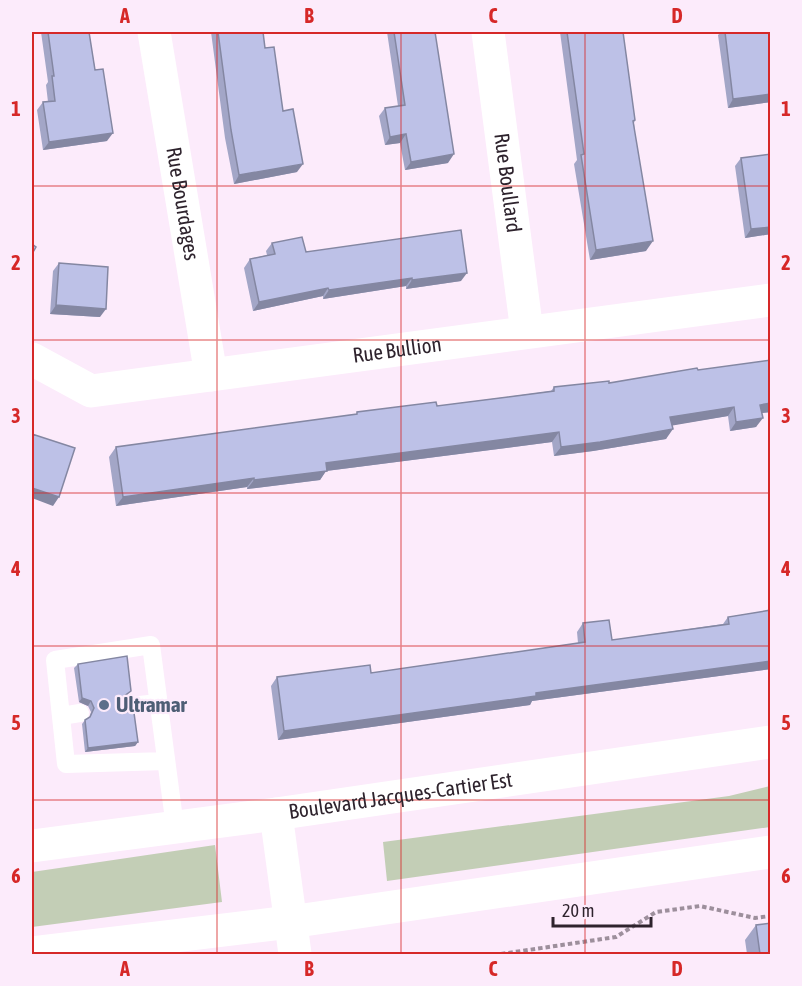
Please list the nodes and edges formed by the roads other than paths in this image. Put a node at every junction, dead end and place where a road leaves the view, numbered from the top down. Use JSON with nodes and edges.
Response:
{"nodes":[{"id":1,"x":154,"y":32,"type":"edge"},
{"id":2,"x":488,"y":32,"type":"edge"},
{"id":3,"x":771,"y":300,"type":"edge"},
{"id":4,"x":527,"y":332,"type":"junction"},
{"id":5,"x":32,"y":359,"type":"edge"},
{"id":6,"x":211,"y":375,"type":"junction"},
{"id":7,"x":158,"y":703,"type":"junction"},
{"id":8,"x":130,"y":706,"type":"dead end"},
{"id":9,"x":80,"y":713,"type":"dead end"},
{"id":10,"x":61,"y":716,"type":"junction"},
{"id":11,"x":771,"y":742,"type":"edge"},
{"id":12,"x":166,"y":761,"type":"junction"},
{"id":13,"x":276,"y":814,"type":"junction"},
{"id":14,"x":175,"y":827,"type":"junction"},
{"id":15,"x":32,"y":846,"type":"edge"},
{"id":16,"x":771,"y":852,"type":"edge"},
{"id":17,"x":290,"y":922,"type":"junction"},
{"id":18,"x":32,"y":953,"type":"edge"},
{"id":19,"x":295,"y":954,"type":"edge"}],
"edges":[{"from":1,"to":6,"type":"street","name":"Rue Bourdages"},
{"from":2,"to":4,"type":"street","name":"Rue Boullard"},
{"from":3,"to":4,"type":"street","name":"Rue Bullion"},
{"from":4,"to":6,"type":"street","name":"Rue Bullion"},
{"from":5,"to":6,"type":"street","name":"Rue Bullion"},
{"from":7,"to":8,"type":"lane"},
{"from":7,"to":10,"type":"lane"},
{"from":7,"to":12,"type":"lane"},
{"from":9,"to":10,"type":"lane"},
{"from":10,"to":12,"type":"lane"},
{"from":11,"to":13,"type":"street","name":"Boulevard Jacques-Cartier Est"},
{"from":12,"to":14,"type":"lane"},
{"from":13,"to":14,"type":"street","name":"Boulevard Jacques-Cartier Est"},
{"from":13,"to":17,"type":"street"},
{"from":14,"to":15,"type":"street","name":"Boulevard Jacques-Cartier Est"},
{"from":16,"to":17,"type":"street"},
{"from":17,"to":18,"type":"street"},
{"from":17,"to":19,"type":"street"}]}
